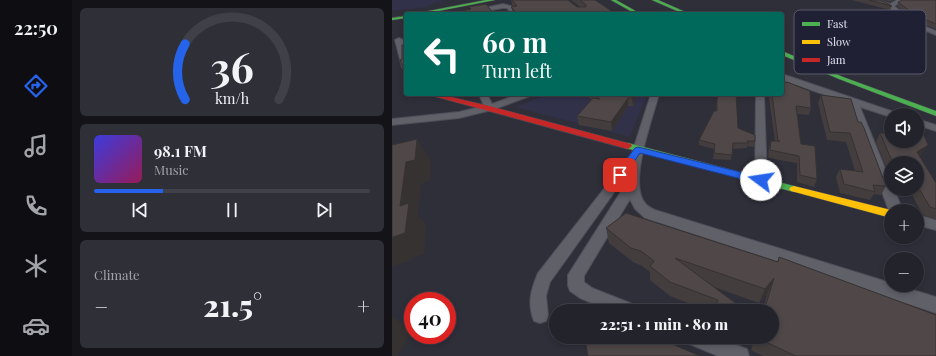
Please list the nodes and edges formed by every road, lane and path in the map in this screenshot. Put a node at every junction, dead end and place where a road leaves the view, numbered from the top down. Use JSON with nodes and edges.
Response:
{"nodes":[{"id":1,"x":493,"y":0,"type":"edge"},
{"id":2,"x":505,"y":0,"type":"edge"},
{"id":3,"x":613,"y":0,"type":"edge"},
{"id":4,"x":654,"y":0,"type":"edge"},
{"id":5,"x":874,"y":0,"type":"edge"},
{"id":6,"x":901,"y":0,"type":"edge"},
{"id":7,"x":890,"y":6,"type":"junction"},
{"id":8,"x":474,"y":9,"type":"junction"},
{"id":9,"x":895,"y":10,"type":"edge"},
{"id":10,"x":426,"y":12,"type":"edge"},
{"id":11,"x":448,"y":12,"type":"edge"},
{"id":12,"x":465,"y":12,"type":"edge"},
{"id":13,"x":513,"y":12,"type":"edge"},
{"id":14,"x":634,"y":12,"type":"edge"},
{"id":15,"x":683,"y":12,"type":"edge"},
{"id":16,"x":404,"y":16,"type":"edge"},
{"id":17,"x":392,"y":18,"type":"edge"},
{"id":18,"x":926,"y":29,"type":"edge"},
{"id":19,"x":936,"y":33,"type":"edge"},
{"id":20,"x":399,"y":40,"type":"dead end"},
{"id":21,"x":784,"y":53,"type":"edge"},
{"id":22,"x":794,"y":57,"type":"edge"},
{"id":23,"x":404,"y":59,"type":"edge"},
{"id":24,"x":832,"y":74,"type":"edge"},
{"id":25,"x":806,"y":75,"type":"dead end"},
{"id":26,"x":784,"y":78,"type":"edge"},
{"id":27,"x":438,"y":96,"type":"edge"},
{"id":28,"x":484,"y":96,"type":"edge"},
{"id":29,"x":522,"y":96,"type":"edge"},
{"id":30,"x":654,"y":96,"type":"edge"},
{"id":31,"x":760,"y":96,"type":"edge"},
{"id":32,"x":854,"y":103,"type":"junction"},
{"id":33,"x":489,"y":108,"type":"junction"},
{"id":34,"x":884,"y":108,"type":"edge"},
{"id":35,"x":884,"y":111,"type":"edge"},
{"id":36,"x":936,"y":114,"type":"edge"},
{"id":37,"x":924,"y":121,"type":"edge"},
{"id":38,"x":392,"y":122,"type":"edge"},
{"id":39,"x":924,"y":124,"type":"edge"},
{"id":40,"x":936,"y":127,"type":"edge"},
{"id":41,"x":638,"y":149,"type":"junction"},
{"id":42,"x":761,"y":180,"type":"junction"},
{"id":43,"x":633,"y":183,"type":"junction"},
{"id":44,"x":893,"y":204,"type":"edge"},
{"id":45,"x":884,"y":212,"type":"edge"},
{"id":46,"x":924,"y":222,"type":"edge"},
{"id":47,"x":936,"y":225,"type":"edge"},
{"id":48,"x":613,"y":304,"type":"edge"},
{"id":49,"x":936,"y":305,"type":"edge"},
{"id":50,"x":540,"y":315,"type":"dead end"},
{"id":51,"x":710,"y":344,"type":"edge"},
{"id":52,"x":740,"y":356,"type":"edge"}],
"edges":[{"from":1,"to":10,"type":"main road"},
{"from":2,"to":8,"type":"main road"},
{"from":3,"to":14,"type":"main road"},
{"from":4,"to":15,"type":"main road"},
{"from":5,"to":7,"type":"street"},
{"from":6,"to":7,"type":"street"},
{"from":7,"to":9,"type":"street"},
{"from":8,"to":11,"type":"main road"},
{"from":8,"to":12,"type":"street"},
{"from":8,"to":13,"type":"street"},
{"from":16,"to":17,"type":"main road"},
{"from":18,"to":19,"type":"street"},
{"from":20,"to":23,"type":"street"},
{"from":21,"to":22,"type":"main road"},
{"from":24,"to":36,"type":"main road"},
{"from":25,"to":34,"type":"main road"},
{"from":26,"to":32,"type":"street"},
{"from":27,"to":33,"type":"main road"},
{"from":28,"to":33,"type":"street"},
{"from":29,"to":33,"type":"street"},
{"from":30,"to":41,"type":"street"},
{"from":31,"to":42,"type":"street"},
{"from":32,"to":35,"type":"street"},
{"from":32,"to":44,"type":"street"},
{"from":33,"to":38,"type":"street"},
{"from":33,"to":41,"type":"main road"},
{"from":37,"to":40,"type":"main road"},
{"from":39,"to":40,"type":"street"},
{"from":41,"to":42,"type":"main road"},
{"from":41,"to":43,"type":"street"},
{"from":41,"to":50,"type":"street"},
{"from":42,"to":45,"type":"main road"},
{"from":43,"to":48,"type":"street"},
{"from":43,"to":49,"type":"street"},
{"from":46,"to":47,"type":"street"},
{"from":51,"to":52,"type":"street"}]}
